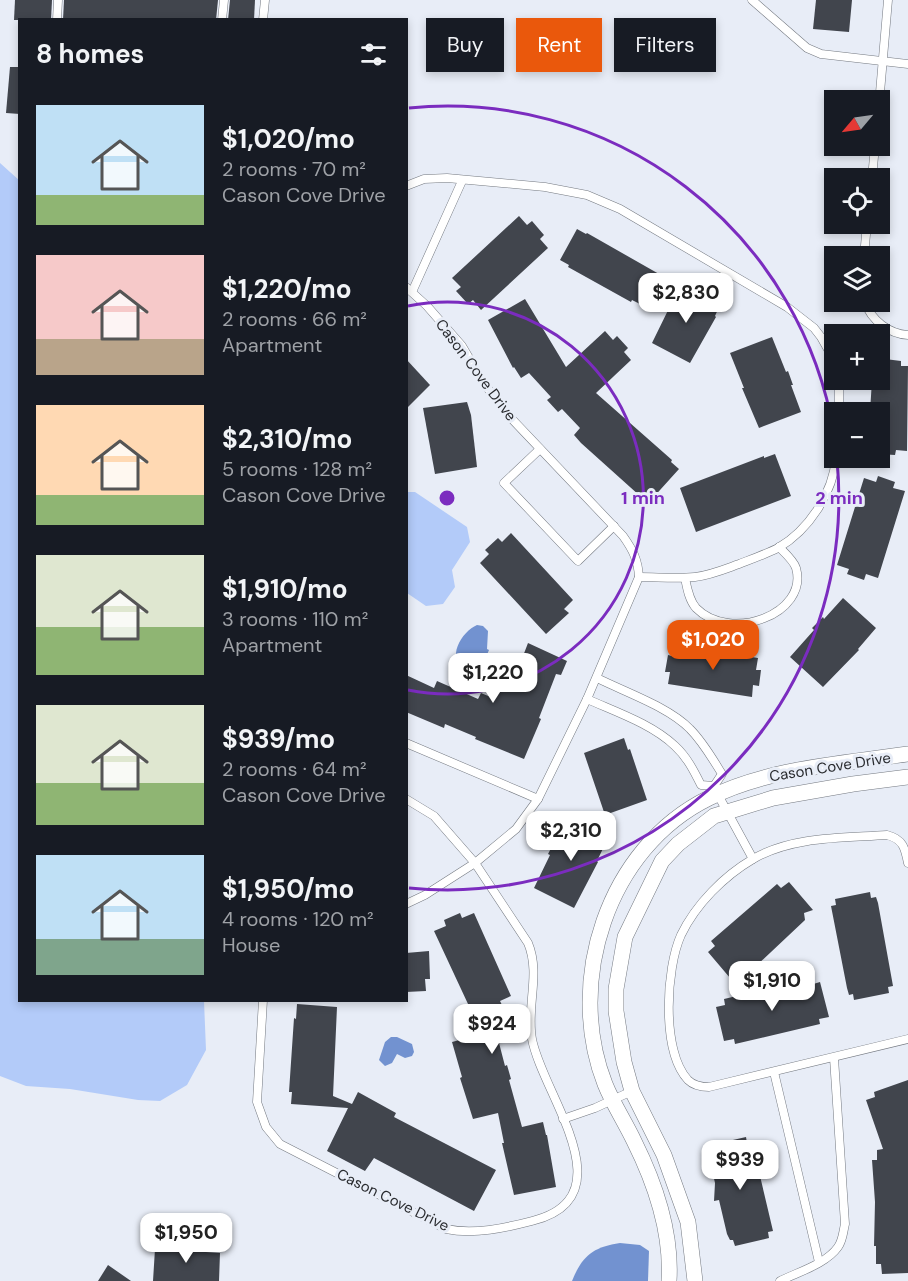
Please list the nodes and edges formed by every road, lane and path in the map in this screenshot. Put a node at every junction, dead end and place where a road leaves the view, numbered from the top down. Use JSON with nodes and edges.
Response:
{"nodes":[{"id":1,"x":58,"y":0,"type":"edge"},
{"id":2,"x":224,"y":0,"type":"edge"},
{"id":3,"x":265,"y":0,"type":"edge"},
{"id":4,"x":752,"y":0,"type":"edge"},
{"id":5,"x":888,"y":0,"type":"edge"},
{"id":6,"x":57,"y":18,"type":"edge"},
{"id":7,"x":222,"y":18,"type":"edge"},
{"id":8,"x":263,"y":18,"type":"edge"},
{"id":9,"x":883,"y":62,"type":"junction"},
{"id":10,"x":908,"y":64,"type":"edge"},
{"id":11,"x":880,"y":90,"type":"edge"},
{"id":12,"x":462,"y":181,"type":"junction"},
{"id":13,"x":408,"y":185,"type":"edge"},
{"id":14,"x":409,"y":289,"type":"edge"},
{"id":15,"x":871,"y":312,"type":"edge"},
{"id":16,"x":908,"y":335,"type":"edge"},
{"id":17,"x":824,"y":342,"type":"edge"},
{"id":18,"x":540,"y":449,"type":"junction"},
{"id":19,"x":834,"y":468,"type":"edge"},
{"id":20,"x":614,"y":526,"type":"junction"},
{"id":21,"x":779,"y":547,"type":"junction"},
{"id":22,"x":639,"y":577,"type":"junction"},
{"id":23,"x":685,"y":578,"type":"junction"},
{"id":24,"x":597,"y":678,"type":"junction"},
{"id":25,"x":587,"y":699,"type":"junction"},
{"id":26,"x":408,"y":744,"type":"edge"},
{"id":27,"x":908,"y":754,"type":"edge"},
{"id":28,"x":908,"y":777,"type":"edge"},
{"id":29,"x":716,"y":790,"type":"junction"},
{"id":30,"x":408,"y":800,"type":"edge"},
{"id":31,"x":538,"y":800,"type":"junction"},
{"id":32,"x":727,"y":812,"type":"junction"},
{"id":33,"x":753,"y":859,"type":"junction"},
{"id":34,"x":475,"y":863,"type":"junction"},
{"id":35,"x":908,"y":863,"type":"edge"},
{"id":36,"x":408,"y":903,"type":"edge"},
{"id":37,"x":263,"y":1002,"type":"edge"},
{"id":38,"x":908,"y":1039,"type":"edge"},
{"id":39,"x":834,"y":1058,"type":"junction"},
{"id":40,"x":774,"y":1072,"type":"junction"},
{"id":41,"x":632,"y":1091,"type":"junction"},
{"id":42,"x":613,"y":1101,"type":"junction"},
{"id":43,"x":563,"y":1119,"type":"junction"},
{"id":44,"x":819,"y":1262,"type":"junction"},
{"id":45,"x":669,"y":1281,"type":"edge"},
{"id":46,"x":695,"y":1281,"type":"edge"},
{"id":47,"x":780,"y":1281,"type":"edge"}],
"edges":[{"from":1,"to":6,"type":"lane"},
{"from":2,"to":7,"type":"lane"},
{"from":3,"to":8,"type":"lane"},
{"from":4,"to":9,"type":"lane"},
{"from":5,"to":9,"type":"lane"},
{"from":9,"to":10,"type":"lane"},
{"from":9,"to":11,"type":"lane"},
{"from":12,"to":13,"type":"lane"},
{"from":12,"to":14,"type":"lane","name":"Cason Cove Drive"},
{"from":12,"to":17,"type":"lane"},
{"from":14,"to":18,"type":"lane","name":"Cason Cove Drive"},
{"from":15,"to":16,"type":"lane"},
{"from":18,"to":20,"type":"lane","name":"Cason Cove Drive"},
{"from":18,"to":20,"type":"lane"},
{"from":19,"to":21,"type":"lane"},
{"from":20,"to":22,"type":"lane","name":"Cason Cove Drive"},
{"from":21,"to":23,"type":"lane"},
{"from":21,"to":23,"type":"lane"},
{"from":22,"to":23,"type":"lane"},
{"from":22,"to":24,"type":"lane"},
{"from":24,"to":25,"type":"lane"},
{"from":24,"to":29,"type":"lane"},
{"from":25,"to":29,"type":"lane"},
{"from":25,"to":31,"type":"lane"},
{"from":26,"to":31,"type":"lane"},
{"from":27,"to":29,"type":"street","name":"Cason Cove Drive"},
{"from":28,"to":32,"type":"street","name":"Cason Cove Drive"},
{"from":29,"to":32,"type":"lane"},
{"from":29,"to":42,"type":"street","name":"Cason Cove Drive"},
{"from":30,"to":34,"type":"lane","name":"Cason Cove Drive"},
{"from":31,"to":34,"type":"lane"},
{"from":32,"to":33,"type":"lane"},
{"from":32,"to":41,"type":"street","name":"Cason Cove Drive"},
{"from":33,"to":35,"type":"lane"},
{"from":33,"to":40,"type":"lane"},
{"from":34,"to":36,"type":"lane"},
{"from":34,"to":43,"type":"lane","name":"Cason Cove Drive"},
{"from":37,"to":43,"type":"lane","name":"Cason Cove Drive"},
{"from":38,"to":39,"type":"lane"},
{"from":39,"to":40,"type":"lane"},
{"from":39,"to":44,"type":"lane"},
{"from":40,"to":44,"type":"lane"},
{"from":41,"to":42,"type":"lane"},
{"from":41,"to":46,"type":"street","name":"Cason Cove Drive"},
{"from":42,"to":43,"type":"lane"},
{"from":42,"to":45,"type":"street","name":"Cason Cove Drive"},
{"from":44,"to":47,"type":"lane"}]}
